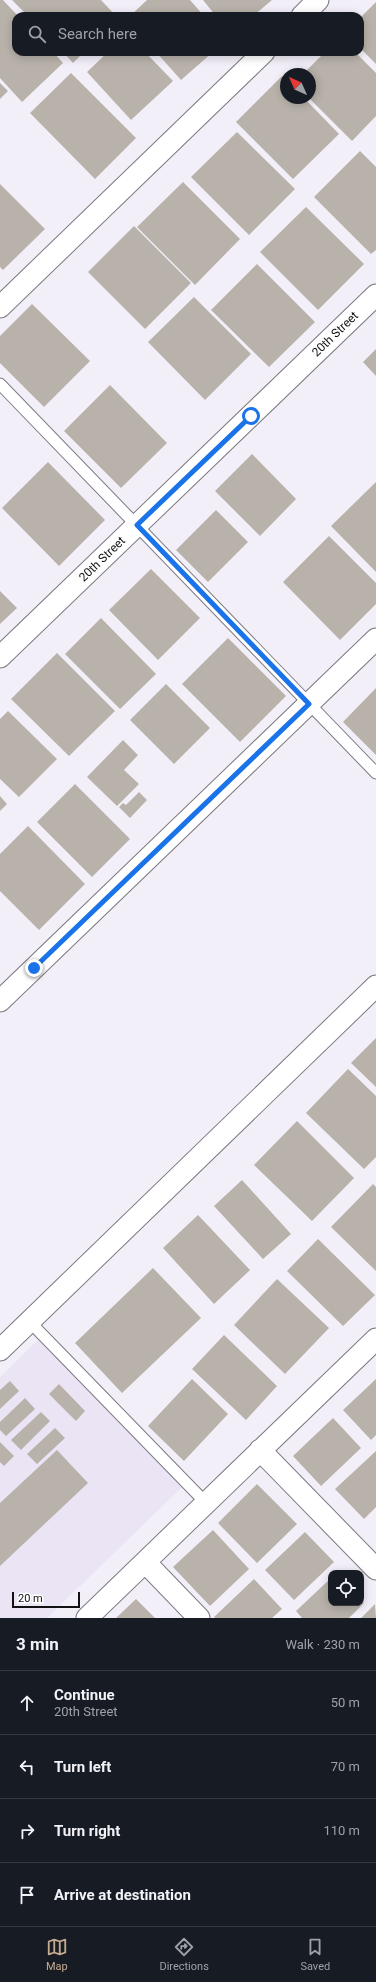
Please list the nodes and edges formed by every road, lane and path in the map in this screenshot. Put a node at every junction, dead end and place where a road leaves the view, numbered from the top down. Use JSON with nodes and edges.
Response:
{"nodes":[{"id":1,"x":318,"y":0,"type":"edge"},
{"id":2,"x":306,"y":12,"type":"edge"},
{"id":3,"x":260,"y":56,"type":"edge"},
{"id":4,"x":376,"y":295,"type":"edge"},
{"id":5,"x":0,"y":307,"type":"edge"},
{"id":6,"x":0,"y":384,"type":"edge"},
{"id":7,"x":137,"y":525,"type":"junction"},
{"id":8,"x":376,"y":639,"type":"edge"},
{"id":9,"x":0,"y":657,"type":"edge"},
{"id":10,"x":309,"y":704,"type":"junction"},
{"id":11,"x":376,"y":773,"type":"edge"},
{"id":12,"x":376,"y":986,"type":"edge"},
{"id":13,"x":0,"y":1001,"type":"edge"},
{"id":14,"x":30,"y":1322,"type":"junction"},
{"id":15,"x":376,"y":1339,"type":"edge"},
{"id":16,"x":0,"y":1350,"type":"edge"},
{"id":17,"x":260,"y":1450,"type":"junction"},
{"id":18,"x":206,"y":1504,"type":"junction"},
{"id":19,"x":145,"y":1562,"type":"junction"},
{"id":20,"x":376,"y":1569,"type":"edge"},
{"id":21,"x":87,"y":1618,"type":"edge"},
{"id":22,"x":199,"y":1618,"type":"edge"}],
"edges":[{"from":1,"to":2,"type":"street"},
{"from":3,"to":5,"type":"street"},
{"from":4,"to":7,"type":"street","name":"20th Street"},
{"from":6,"to":7,"type":"lane"},
{"from":7,"to":9,"type":"street","name":"20th Street"},
{"from":7,"to":10,"type":"lane"},
{"from":8,"to":10,"type":"street"},
{"from":10,"to":11,"type":"lane"},
{"from":10,"to":13,"type":"street"},
{"from":12,"to":14,"type":"street"},
{"from":14,"to":16,"type":"street"},
{"from":14,"to":18,"type":"lane"},
{"from":15,"to":17,"type":"street"},
{"from":17,"to":18,"type":"street"},
{"from":17,"to":20,"type":"street"},
{"from":18,"to":19,"type":"street"},
{"from":19,"to":21,"type":"street"},
{"from":19,"to":22,"type":"street"}]}
